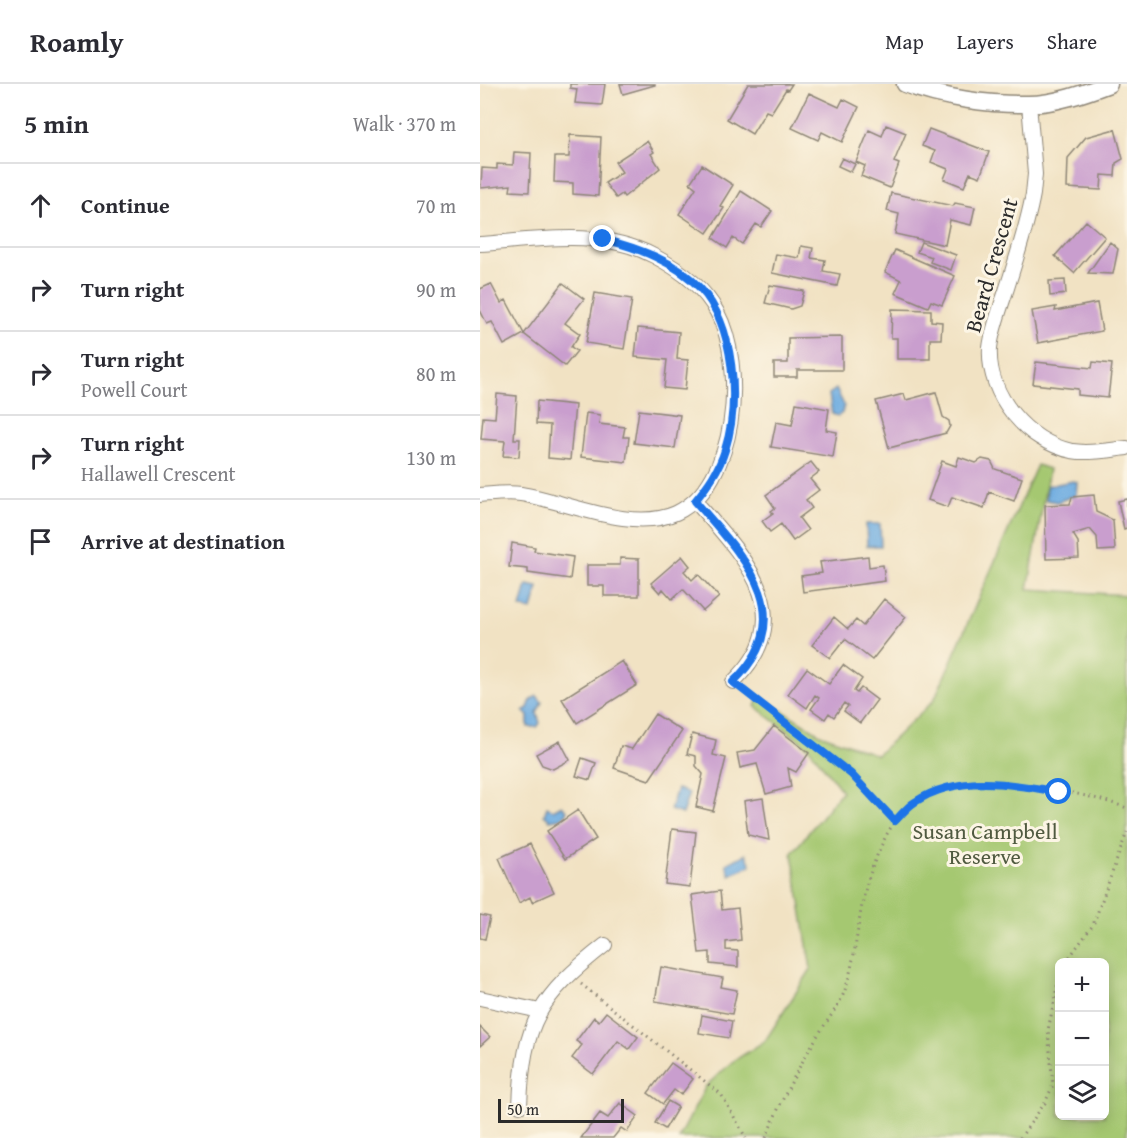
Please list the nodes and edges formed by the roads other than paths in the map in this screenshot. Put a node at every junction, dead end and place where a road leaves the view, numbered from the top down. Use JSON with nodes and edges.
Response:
{"nodes":[{"id":1,"x":905,"y":84,"type":"edge"},
{"id":2,"x":1109,"y":84,"type":"edge"},
{"id":3,"x":1029,"y":104,"type":"junction"},
{"id":4,"x":480,"y":244,"type":"edge"},
{"id":5,"x":1127,"y":448,"type":"edge"},
{"id":6,"x":480,"y":495,"type":"edge"},
{"id":7,"x":695,"y":501,"type":"junction"},
{"id":8,"x":733,"y":682,"type":"road end"},
{"id":9,"x":605,"y":945,"type":"dead end"},
{"id":10,"x":480,"y":998,"type":"edge"},
{"id":11,"x":540,"y":1011,"type":"junction"},
{"id":12,"x":520,"y":1106,"type":"dead end"}],
"edges":[{"from":1,"to":3,"type":"street"},
{"from":2,"to":3,"type":"street"},
{"from":3,"to":5,"type":"street","name":"Beard Crescent"},
{"from":4,"to":7,"type":"street"},
{"from":6,"to":7,"type":"street"},
{"from":7,"to":8,"type":"street"},
{"from":9,"to":11,"type":"street"},
{"from":10,"to":11,"type":"street"},
{"from":11,"to":12,"type":"street"}]}
